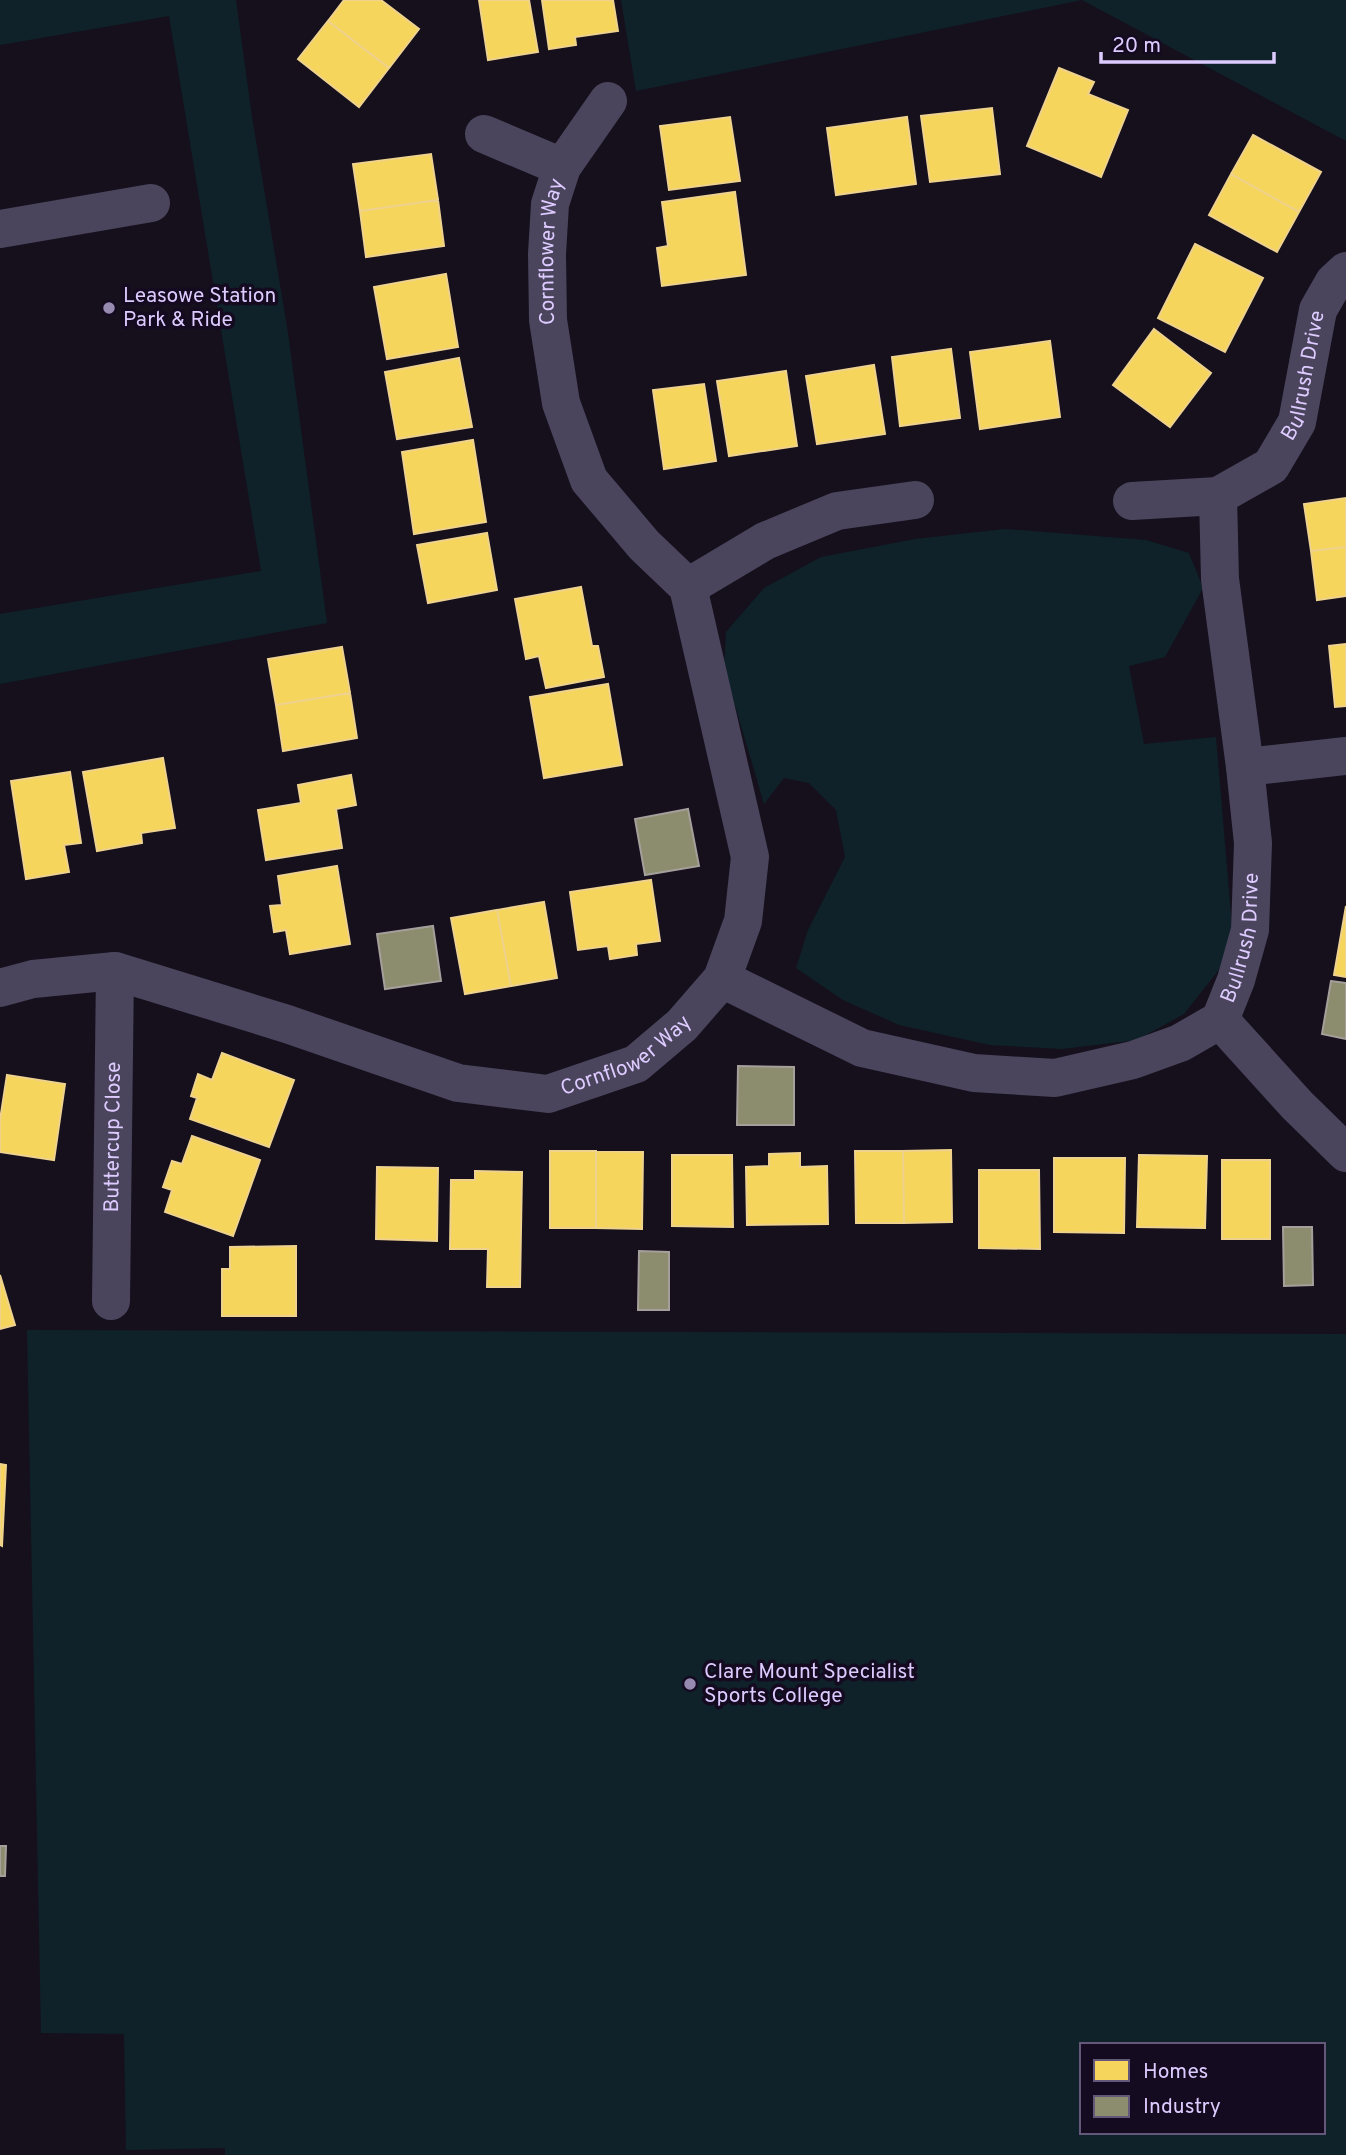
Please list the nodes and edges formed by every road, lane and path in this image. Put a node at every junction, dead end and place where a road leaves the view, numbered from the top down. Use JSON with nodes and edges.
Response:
{"nodes":[{"id":1,"x":608,"y":101,"type":"dead end"},
{"id":2,"x":484,"y":134,"type":"dead end"},
{"id":3,"x":562,"y":167,"type":"junction"},
{"id":4,"x":151,"y":203,"type":"dead end"},
{"id":5,"x":0,"y":229,"type":"edge"},
{"id":6,"x":1346,"y":271,"type":"edge"},
{"id":7,"x":1218,"y":496,"type":"junction"},
{"id":8,"x":915,"y":500,"type":"dead end"},
{"id":9,"x":1132,"y":501,"type":"dead end"},
{"id":10,"x":688,"y":587,"type":"junction"},
{"id":11,"x":1346,"y":756,"type":"edge"},
{"id":12,"x":1245,"y":767,"type":"junction"},
{"id":13,"x":115,"y":971,"type":"junction"},
{"id":14,"x":722,"y":979,"type":"junction"},
{"id":15,"x":0,"y":988,"type":"edge"},
{"id":16,"x":1220,"y":1020,"type":"junction"},
{"id":17,"x":1346,"y":1153,"type":"edge"},
{"id":18,"x":111,"y":1301,"type":"dead end"}],
"edges":[{"from":1,"to":3,"type":"street","name":"Cornflower Way"},
{"from":2,"to":3,"type":"street","name":"Cornflower Way"},
{"from":3,"to":10,"type":"street","name":"Cornflower Way"},
{"from":4,"to":5,"type":"street"},
{"from":6,"to":7,"type":"street","name":"Bullrush Drive"},
{"from":7,"to":9,"type":"street","name":"Bullrush Drive"},
{"from":7,"to":12,"type":"street","name":"Bullrush Drive"},
{"from":8,"to":10,"type":"street"},
{"from":10,"to":14,"type":"street","name":"Cornflower Way"},
{"from":11,"to":12,"type":"street"},
{"from":12,"to":16,"type":"street","name":"Bullrush Drive"},
{"from":13,"to":14,"type":"street","name":"Cornflower Way"},
{"from":13,"to":15,"type":"street","name":"Cornflower Way"},
{"from":13,"to":18,"type":"street","name":"Buttercup Close"},
{"from":14,"to":16,"type":"street","name":"Bullrush Drive"},
{"from":16,"to":17,"type":"street"}]}
